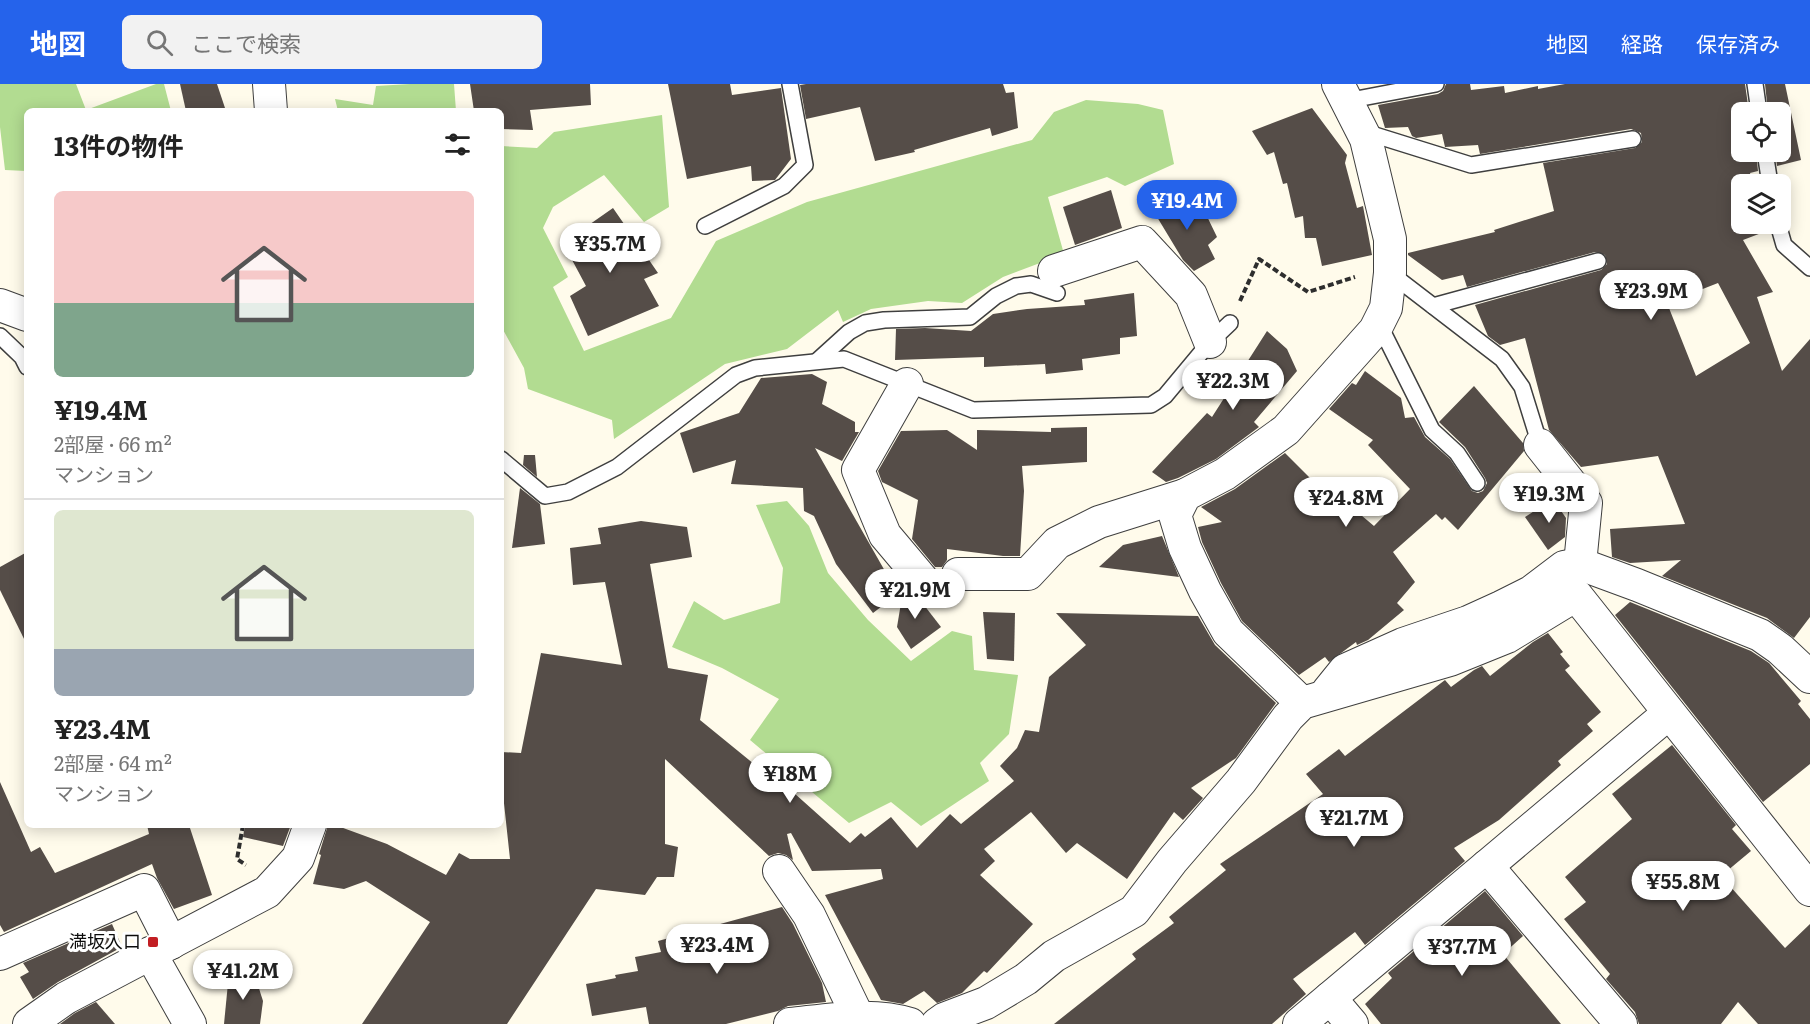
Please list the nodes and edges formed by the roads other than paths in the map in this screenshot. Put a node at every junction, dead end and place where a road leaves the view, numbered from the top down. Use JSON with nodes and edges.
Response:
{"nodes":[{"id":1,"x":268,"y":84,"type":"edge"},
{"id":2,"x":790,"y":84,"type":"edge"},
{"id":3,"x":1436,"y":84,"type":"edge"},
{"id":4,"x":1755,"y":84,"type":"edge"},
{"id":5,"x":1342,"y":93,"type":"edge"},
{"id":6,"x":1758,"y":102,"type":"edge"},
{"id":7,"x":271,"y":108,"type":"edge"},
{"id":8,"x":1362,"y":131,"type":"junction"},
{"id":9,"x":1633,"y":139,"type":"dead end"},
{"id":10,"x":705,"y":226,"type":"dead end"},
{"id":11,"x":1781,"y":234,"type":"edge"},
{"id":12,"x":1598,"y":261,"type":"dead end"},
{"id":13,"x":1810,"y":268,"type":"edge"},
{"id":14,"x":1390,"y":270,"type":"junction"},
{"id":15,"x":1055,"y":282,"type":"joint"},
{"id":16,"x":0,"y":305,"type":"edge"},
{"id":17,"x":1433,"y":306,"type":"junction"},
{"id":18,"x":24,"y":314,"type":"edge"},
{"id":19,"x":1378,"y":322,"type":"junction"},
{"id":20,"x":1220,"y":333,"type":"joint"},
{"id":21,"x":0,"y":336,"type":"edge"},
{"id":22,"x":24,"y":361,"type":"edge"},
{"id":23,"x":817,"y":361,"type":"junction"},
{"id":24,"x":907,"y":384,"type":"junction"},
{"id":25,"x":1540,"y":445,"type":"joint"},
{"id":26,"x":504,"y":461,"type":"edge"},
{"id":27,"x":1477,"y":483,"type":"dead end"},
{"id":28,"x":1185,"y":495,"type":"junction"},
{"id":29,"x":1580,"y":564,"type":"junction"},
{"id":30,"x":958,"y":574,"type":"dead end"},
{"id":31,"x":922,"y":579,"type":"dead end"},
{"id":32,"x":1810,"y":677,"type":"edge"},
{"id":33,"x":1312,"y":700,"type":"junction"},
{"id":34,"x":1669,"y":713,"type":"junction"},
{"id":35,"x":309,"y":828,"type":"edge"},
{"id":36,"x":1487,"y":866,"type":"junction"},
{"id":37,"x":779,"y":870,"type":"dead end"},
{"id":38,"x":1810,"y":890,"type":"edge"},
{"id":39,"x":161,"y":948,"type":"junction"},
{"id":40,"x":0,"y":954,"type":"edge"},
{"id":41,"x":1330,"y":998,"type":"junction"},
{"id":42,"x":859,"y":1019,"type":"junction"},
{"id":43,"x":29,"y":1024,"type":"edge"},
{"id":44,"x":190,"y":1024,"type":"edge"},
{"id":45,"x":790,"y":1024,"type":"edge"},
{"id":46,"x":910,"y":1024,"type":"edge"},
{"id":47,"x":937,"y":1024,"type":"edge"},
{"id":48,"x":1299,"y":1024,"type":"edge"},
{"id":49,"x":1352,"y":1024,"type":"edge"},
{"id":50,"x":1621,"y":1024,"type":"edge"}],
"edges":[{"from":1,"to":7,"type":"street"},
{"from":2,"to":10,"type":"lane"},
{"from":3,"to":5,"type":"lane"},
{"from":4,"to":6,"type":"lane"},
{"from":5,"to":8,"type":"street"},
{"from":8,"to":9,"type":"lane"},
{"from":8,"to":14,"type":"street"},
{"from":11,"to":13,"type":"lane"},
{"from":12,"to":17,"type":"lane"},
{"from":14,"to":17,"type":"lane"},
{"from":14,"to":19,"type":"street"},
{"from":15,"to":20,"type":"street"},
{"from":15,"to":23,"type":"lane"},
{"from":16,"to":18,"type":"street"},
{"from":17,"to":25,"type":"lane"},
{"from":19,"to":27,"type":"lane"},
{"from":19,"to":28,"type":"street"},
{"from":20,"to":24,"type":"lane"},
{"from":21,"to":22,"type":"lane"},
{"from":23,"to":24,"type":"lane"},
{"from":23,"to":26,"type":"lane"},
{"from":24,"to":31,"type":"street"},
{"from":25,"to":29,"type":"street"},
{"from":28,"to":30,"type":"street"},
{"from":28,"to":33,"type":"street"},
{"from":29,"to":32,"type":"street"},
{"from":29,"to":33,"type":"street"},
{"from":33,"to":34,"type":"street"},
{"from":33,"to":47,"type":"street"},
{"from":34,"to":36,"type":"street"},
{"from":34,"to":38,"type":"street"},
{"from":35,"to":39,"type":"street"},
{"from":36,"to":41,"type":"street"},
{"from":36,"to":50,"type":"street"},
{"from":37,"to":42,"type":"street"},
{"from":39,"to":40,"type":"street"},
{"from":39,"to":43,"type":"street"},
{"from":39,"to":44,"type":"street"},
{"from":41,"to":48,"type":"street"},
{"from":41,"to":49,"type":"street"},
{"from":42,"to":45,"type":"street"},
{"from":42,"to":46,"type":"street"}]}
